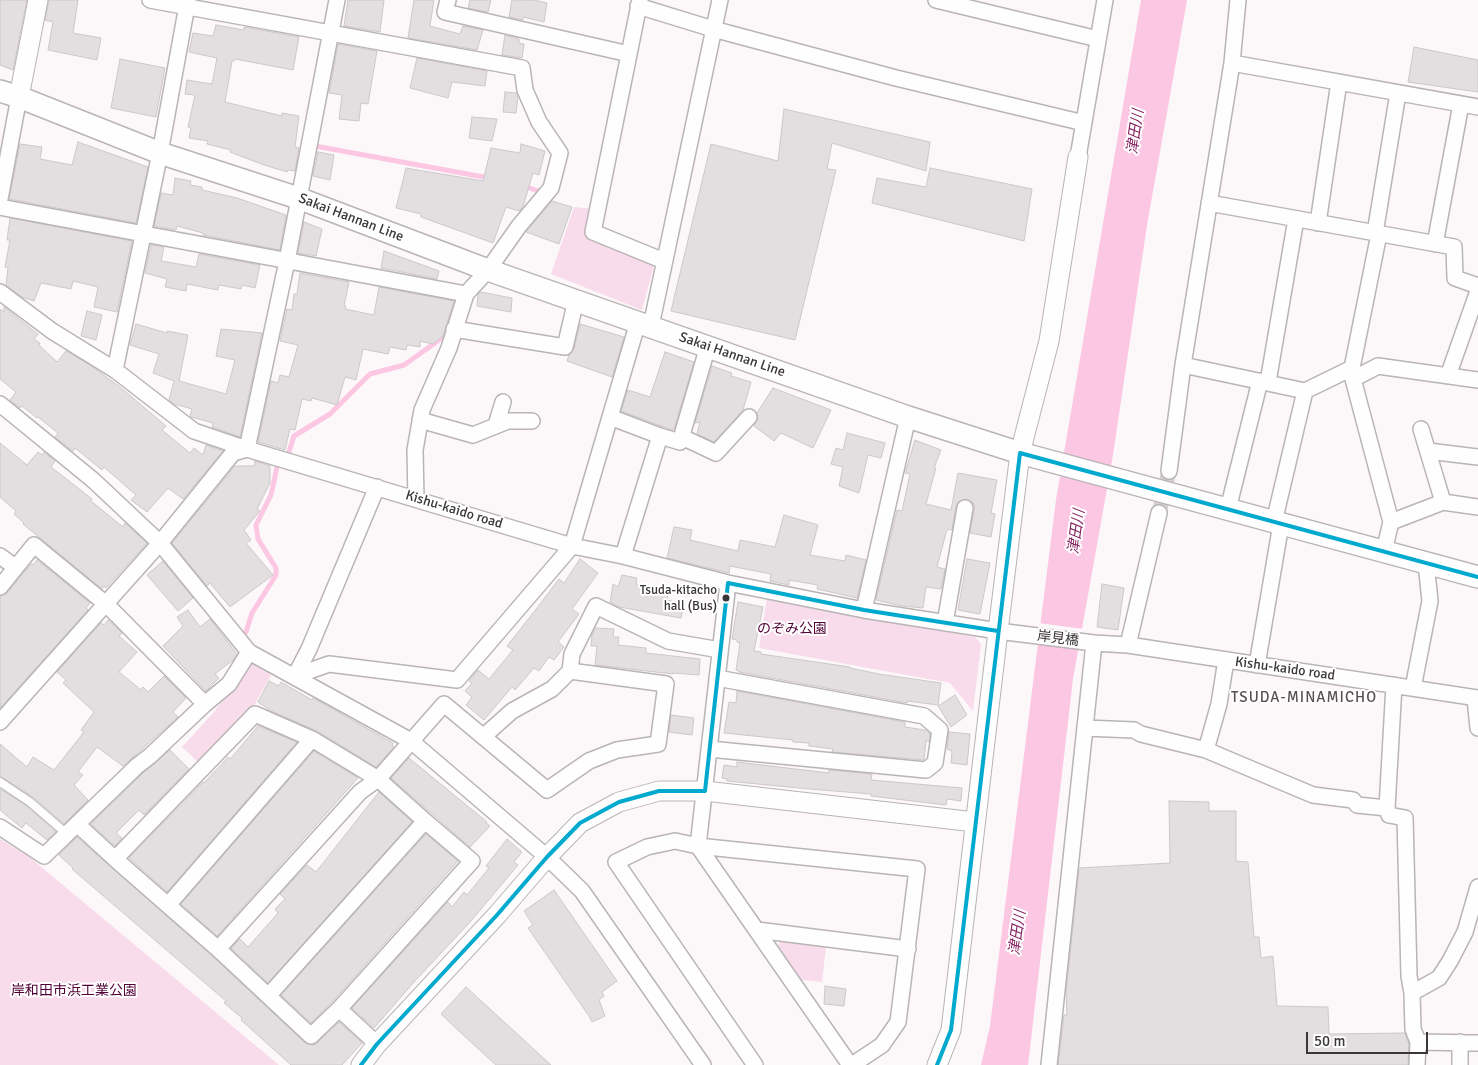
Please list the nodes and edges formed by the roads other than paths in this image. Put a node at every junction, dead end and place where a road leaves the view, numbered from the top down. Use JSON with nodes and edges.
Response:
{"nodes":[{"id":1,"x":38,"y":0,"type":"edge"},
{"id":2,"x":150,"y":0,"type":"edge"},
{"id":3,"x":337,"y":0,"type":"edge"},
{"id":4,"x":448,"y":0,"type":"edge"},
{"id":5,"x":720,"y":0,"type":"edge"},
{"id":6,"x":936,"y":0,"type":"edge"},
{"id":7,"x":1105,"y":0,"type":"edge"},
{"id":8,"x":1238,"y":0,"type":"edge"},
{"id":9,"x":639,"y":3,"type":"edge"},
{"id":10,"x":187,"y":4,"type":"edge"},
{"id":11,"x":714,"y":29,"type":"junction"},
{"id":12,"x":331,"y":32,"type":"junction"},
{"id":13,"x":1098,"y":39,"type":"junction"},
{"id":14,"x":629,"y":54,"type":"junction"},
{"id":15,"x":1232,"y":63,"type":"junction"},
{"id":16,"x":1339,"y":82,"type":"junction"},
{"id":17,"x":1398,"y":93,"type":"junction"},
{"id":18,"x":9,"y":94,"type":"edge"},
{"id":19,"x":1461,"y":104,"type":"junction"},
{"id":20,"x":1478,"y":107,"type":"edge"},
{"id":21,"x":1084,"y":123,"type":"junction"},
{"id":22,"x":160,"y":153,"type":"junction"},
{"id":23,"x":1078,"y":158,"type":"joint"},
{"id":24,"x":298,"y":198,"type":"junction"},
{"id":25,"x":0,"y":199,"type":"edge"},
{"id":26,"x":1209,"y":203,"type":"junction"},
{"id":27,"x":0,"y":207,"type":"edge"},
{"id":28,"x":1296,"y":218,"type":"junction"},
{"id":29,"x":1318,"y":223,"type":"junction"},
{"id":30,"x":1377,"y":233,"type":"junction"},
{"id":31,"x":143,"y":234,"type":"junction"},
{"id":32,"x":1435,"y":244,"type":"junction"},
{"id":33,"x":287,"y":261,"type":"junction"},
{"id":34,"x":664,"y":261,"type":"junction"},
{"id":35,"x":488,"y":270,"type":"junction"},
{"id":36,"x":1478,"y":286,"type":"edge"},
{"id":37,"x":1478,"y":291,"type":"edge"},
{"id":38,"x":0,"y":292,"type":"edge"},
{"id":39,"x":466,"y":294,"type":"junction"},
{"id":40,"x":576,"y":300,"type":"junction"},
{"id":41,"x":644,"y":324,"type":"junction"},
{"id":42,"x":454,"y":329,"type":"junction"},
{"id":43,"x":708,"y":346,"type":"junction"},
{"id":44,"x":1183,"y":365,"type":"junction"},
{"id":45,"x":115,"y":370,"type":"junction"},
{"id":46,"x":1353,"y":373,"type":"junction"},
{"id":47,"x":1448,"y":376,"type":"junction"},
{"id":48,"x":1478,"y":380,"type":"edge"},
{"id":49,"x":1264,"y":382,"type":"junction"},
{"id":50,"x":1305,"y":391,"type":"junction"},
{"id":51,"x":503,"y":402,"type":"dead end"},
{"id":52,"x":0,"y":404,"type":"edge"},
{"id":53,"x":610,"y":417,"type":"junction"},
{"id":54,"x":749,"y":417,"type":"dead end"},
{"id":55,"x":908,"y":418,"type":"junction"},
{"id":56,"x":420,"y":420,"type":"junction"},
{"id":57,"x":532,"y":422,"type":"dead end"},
{"id":58,"x":496,"y":425,"type":"junction"},
{"id":59,"x":1421,"y":429,"type":"dead end"},
{"id":60,"x":660,"y":436,"type":"junction"},
{"id":61,"x":682,"y":437,"type":"junction"},
{"id":62,"x":247,"y":449,"type":"junction"},
{"id":63,"x":1428,"y":451,"type":"junction"},
{"id":64,"x":1020,"y":453,"type":"junction"},
{"id":65,"x":1478,"y":457,"type":"edge"},
{"id":66,"x":1169,"y":471,"type":"tunnel mouth"},
{"id":67,"x":377,"y":488,"type":"junction"},
{"id":68,"x":416,"y":499,"type":"junction"},
{"id":69,"x":1443,"y":502,"type":"junction"},
{"id":70,"x":1478,"y":507,"type":"edge"},
{"id":71,"x":965,"y":508,"type":"dead end"},
{"id":72,"x":1228,"y":509,"type":"junction"},
{"id":73,"x":1159,"y":513,"type":"tunnel mouth"},
{"id":74,"x":1390,"y":522,"type":"junction"},
{"id":75,"x":1278,"y":523,"type":"junction"},
{"id":76,"x":160,"y":543,"type":"junction"},
{"id":77,"x":572,"y":546,"type":"junction"},
{"id":78,"x":1384,"y":551,"type":"junction"},
{"id":79,"x":0,"y":556,"type":"edge"},
{"id":80,"x":623,"y":556,"type":"junction"},
{"id":81,"x":1426,"y":563,"type":"junction"},
{"id":82,"x":15,"y":567,"type":"junction"},
{"id":83,"x":1478,"y":577,"type":"edge"},
{"id":84,"x":728,"y":583,"type":"junction"},
{"id":85,"x":0,"y":587,"type":"edge"},
{"id":86,"x":106,"y":604,"type":"junction"},
{"id":87,"x":864,"y":610,"type":"junction"},
{"id":88,"x":945,"y":623,"type":"junction"},
{"id":89,"x":998,"y":631,"type":"junction"},
{"id":90,"x":1093,"y":643,"type":"junction"},
{"id":91,"x":1128,"y":646,"type":"junction"},
{"id":92,"x":720,"y":650,"type":"junction"},
{"id":93,"x":249,"y":652,"type":"junction"},
{"id":94,"x":1226,"y":660,"type":"junction"},
{"id":95,"x":1257,"y":665,"type":"junction"},
{"id":96,"x":570,"y":671,"type":"junction"},
{"id":97,"x":295,"y":676,"type":"junction"},
{"id":98,"x":717,"y":678,"type":"junction"},
{"id":99,"x":1394,"y":685,"type":"junction"},
{"id":100,"x":1413,"y":688,"type":"junction"},
{"id":101,"x":1476,"y":698,"type":"edge"},
{"id":102,"x":205,"y":704,"type":"junction"},
{"id":103,"x":0,"y":722,"type":"edge"},
{"id":104,"x":1085,"y":728,"type":"junction"},
{"id":105,"x":1478,"y":728,"type":"edge"},
{"id":106,"x":484,"y":736,"type":"junction"},
{"id":107,"x":312,"y":739,"type":"junction"},
{"id":108,"x":411,"y":741,"type":"junction"},
{"id":109,"x":710,"y":749,"type":"junction"},
{"id":110,"x":1206,"y":750,"type":"junction"},
{"id":111,"x":378,"y":779,"type":"junction"},
{"id":112,"x":0,"y":782,"type":"edge"},
{"id":113,"x":705,"y":791,"type":"junction"},
{"id":114,"x":1387,"y":808,"type":"junction"},
{"id":115,"x":425,"y":822,"type":"junction"},
{"id":116,"x":976,"y":822,"type":"junction"},
{"id":117,"x":0,"y":826,"type":"edge"},
{"id":118,"x":72,"y":829,"type":"junction"},
{"id":119,"x":698,"y":846,"type":"junction"},
{"id":120,"x":547,"y":857,"type":"junction"},
{"id":121,"x":115,"y":859,"type":"junction"},
{"id":122,"x":1478,"y":887,"type":"edge"},
{"id":123,"x":168,"y":905,"type":"junction"},
{"id":124,"x":757,"y":930,"type":"junction"},
{"id":125,"x":218,"y":949,"type":"junction"},
{"id":126,"x":908,"y":949,"type":"junction"},
{"id":127,"x":1412,"y":993,"type":"junction"},
{"id":128,"x":269,"y":995,"type":"junction"},
{"id":129,"x":339,"y":1009,"type":"junction"},
{"id":130,"x":1418,"y":1042,"type":"junction"},
{"id":131,"x":1460,"y":1042,"type":"junction"},
{"id":132,"x":1478,"y":1043,"type":"edge"},
{"id":133,"x":377,"y":1044,"type":"junction"},
{"id":134,"x":361,"y":1065,"type":"edge"},
{"id":135,"x":703,"y":1065,"type":"edge"},
{"id":136,"x":755,"y":1065,"type":"edge"},
{"id":137,"x":851,"y":1065,"type":"edge"},
{"id":138,"x":936,"y":1065,"type":"edge"},
{"id":139,"x":1049,"y":1065,"type":"edge"},
{"id":140,"x":1417,"y":1065,"type":"edge"},
{"id":141,"x":1460,"y":1065,"type":"edge"}],
"edges":[{"from":1,"to":18,"type":"street"},
{"from":2,"to":10,"type":"street"},
{"from":3,"to":12,"type":"street"},
{"from":4,"to":14,"type":"street"},
{"from":5,"to":11,"type":"street"},
{"from":6,"to":13,"type":"street"},
{"from":7,"to":13,"type":"street"},
{"from":8,"to":15,"type":"street"},
{"from":9,"to":11,"type":"street"},
{"from":9,"to":14,"type":"street"},
{"from":10,"to":12,"type":"street"},
{"from":10,"to":22,"type":"street"},
{"from":11,"to":21,"type":"street"},
{"from":11,"to":34,"type":"street"},
{"from":12,"to":24,"type":"street"},
{"from":12,"to":35,"type":"street"},
{"from":13,"to":21,"type":"street"},
{"from":14,"to":34,"type":"street"},
{"from":15,"to":16,"type":"street"},
{"from":15,"to":26,"type":"street"},
{"from":16,"to":17,"type":"street"},
{"from":16,"to":29,"type":"street"},
{"from":17,"to":19,"type":"street"},
{"from":17,"to":30,"type":"street"},
{"from":18,"to":22,"type":"main road","name":"Sakai Hannan Line"},
{"from":18,"to":25,"type":"street"},
{"from":19,"to":20,"type":"street"},
{"from":19,"to":32,"type":"street"},
{"from":21,"to":23,"type":"street"},
{"from":22,"to":24,"type":"main road","name":"Sakai Hannan Line"},
{"from":22,"to":31,"type":"street"},
{"from":23,"to":64,"type":"street"},
{"from":24,"to":33,"type":"street"},
{"from":24,"to":35,"type":"main road","name":"Sakai Hannan Line"},
{"from":26,"to":28,"type":"street"},
{"from":26,"to":44,"type":"street"},
{"from":27,"to":31,"type":"street"},
{"from":28,"to":29,"type":"street"},
{"from":28,"to":49,"type":"street"},
{"from":29,"to":30,"type":"street"},
{"from":30,"to":32,"type":"street"},
{"from":30,"to":46,"type":"street"},
{"from":31,"to":33,"type":"street"},
{"from":31,"to":45,"type":"street"},
{"from":32,"to":36,"type":"street"},
{"from":33,"to":39,"type":"street"},
{"from":33,"to":62,"type":"street"},
{"from":34,"to":41,"type":"street"},
{"from":35,"to":39,"type":"street"},
{"from":35,"to":40,"type":"main road","name":"Sakai Hannan Line"},
{"from":37,"to":47,"type":"street"},
{"from":38,"to":45,"type":"street","name":"Kishu-kaido road"},
{"from":39,"to":42,"type":"street"},
{"from":40,"to":41,"type":"main road","name":"Sakai Hannan Line"},
{"from":40,"to":42,"type":"street"},
{"from":41,"to":43,"type":"main road","name":"Sakai Hannan Line"},
{"from":41,"to":53,"type":"street"},
{"from":42,"to":56,"type":"street"},
{"from":43,"to":55,"type":"main road","name":"Sakai Hannan Line"},
{"from":43,"to":61,"type":"street"},
{"from":44,"to":49,"type":"street"},
{"from":44,"to":66,"type":"street"},
{"from":45,"to":62,"type":"street","name":"Kishu-kaido road"},
{"from":46,"to":47,"type":"street"},
{"from":46,"to":50,"type":"street"},
{"from":46,"to":74,"type":"street"},
{"from":47,"to":48,"type":"street"},
{"from":49,"to":50,"type":"street"},
{"from":49,"to":72,"type":"street"},
{"from":50,"to":75,"type":"street"},
{"from":51,"to":58,"type":"street"},
{"from":52,"to":76,"type":"street"},
{"from":53,"to":60,"type":"street"},
{"from":53,"to":77,"type":"street"},
{"from":54,"to":61,"type":"street"},
{"from":55,"to":64,"type":"main road","name":"Sakai Hannan Line"},
{"from":55,"to":87,"type":"street"},
{"from":56,"to":58,"type":"street"},
{"from":56,"to":68,"type":"street"},
{"from":57,"to":58,"type":"street"},
{"from":59,"to":63,"type":"street"},
{"from":60,"to":61,"type":"street"},
{"from":60,"to":80,"type":"street"},
{"from":62,"to":67,"type":"street","name":"Kishu-kaido road"},
{"from":62,"to":76,"type":"street"},
{"from":63,"to":65,"type":"street"},
{"from":63,"to":69,"type":"street"},
{"from":64,"to":72,"type":"main road","name":"Sakai Hannan Line"},
{"from":64,"to":89,"type":"street"},
{"from":67,"to":68,"type":"street","name":"Kishu-kaido road"},
{"from":67,"to":97,"type":"street"},
{"from":68,"to":77,"type":"street","name":"Kishu-kaido road"},
{"from":69,"to":70,"type":"street"},
{"from":69,"to":74,"type":"street"},
{"from":71,"to":88,"type":"street"},
{"from":72,"to":75,"type":"main road","name":"Sakai Hannan Line"},
{"from":73,"to":91,"type":"street"},
{"from":74,"to":78,"type":"street"},
{"from":75,"to":78,"type":"main road","name":"Sakai Hannan Line"},
{"from":75,"to":95,"type":"street"},
{"from":76,"to":86,"type":"street"},
{"from":76,"to":93,"type":"street"},
{"from":77,"to":80,"type":"street","name":"Kishu-kaido road"},
{"from":77,"to":97,"type":"street"},
{"from":78,"to":81,"type":"main road","name":"Sakai Hannan Line"},
{"from":79,"to":82,"type":"street"},
{"from":80,"to":84,"type":"street","name":"Kishu-kaido road"},
{"from":81,"to":83,"type":"main road","name":"Sakai Hannan Line"},
{"from":81,"to":100,"type":"street"},
{"from":82,"to":85,"type":"street"},
{"from":82,"to":86,"type":"street"},
{"from":84,"to":87,"type":"street","name":"Kishu-kaido road"},
{"from":84,"to":92,"type":"street"},
{"from":86,"to":102,"type":"street"},
{"from":86,"to":103,"type":"street"},
{"from":87,"to":88,"type":"street","name":"Kishu-kaido road"},
{"from":88,"to":89,"type":"street","name":"Kishu-kaido road"},
{"from":89,"to":90,"type":"street","name":"岸見橋"},
{"from":89,"to":116,"type":"street"},
{"from":90,"to":91,"type":"street","name":"Kishu-kaido road"},
{"from":90,"to":104,"type":"street"},
{"from":91,"to":94,"type":"street","name":"Kishu-kaido road"},
{"from":92,"to":96,"type":"street"},
{"from":92,"to":98,"type":"street"},
{"from":93,"to":97,"type":"street"},
{"from":93,"to":102,"type":"street"},
{"from":94,"to":95,"type":"street","name":"Kishu-kaido road"},
{"from":94,"to":110,"type":"street"},
{"from":95,"to":99,"type":"street","name":"Kishu-kaido road"},
{"from":96,"to":106,"type":"street"},
{"from":96,"to":106,"type":"street"},
{"from":97,"to":108,"type":"street"},
{"from":98,"to":109,"type":"street"},
{"from":98,"to":109,"type":"street"},
{"from":99,"to":100,"type":"street","name":"Kishu-kaido road"},
{"from":99,"to":114,"type":"street"},
{"from":100,"to":101,"type":"street","name":"Kishu-kaido road"},
{"from":101,"to":105,"type":"street"},
{"from":102,"to":118,"type":"street"},
{"from":104,"to":110,"type":"street"},
{"from":104,"to":139,"type":"street"},
{"from":106,"to":108,"type":"street"},
{"from":107,"to":111,"type":"street"},
{"from":107,"to":121,"type":"street"},
{"from":107,"to":123,"type":"street"},
{"from":108,"to":111,"type":"street"},
{"from":108,"to":120,"type":"street"},
{"from":109,"to":113,"type":"street"},
{"from":110,"to":114,"type":"street"},
{"from":111,"to":115,"type":"street"},
{"from":111,"to":125,"type":"street"},
{"from":112,"to":118,"type":"lane"},
{"from":113,"to":116,"type":"street"},
{"from":113,"to":119,"type":"street"},
{"from":113,"to":120,"type":"street"},
{"from":114,"to":127,"type":"street"},
{"from":115,"to":128,"type":"street"},
{"from":115,"to":129,"type":"street"},
{"from":116,"to":138,"type":"street"},
{"from":117,"to":118,"type":"street"},
{"from":118,"to":121,"type":"street"},
{"from":119,"to":124,"type":"street"},
{"from":119,"to":126,"type":"street"},
{"from":119,"to":136,"type":"street"},
{"from":120,"to":133,"type":"street"},
{"from":120,"to":135,"type":"street"},
{"from":121,"to":123,"type":"street"},
{"from":122,"to":127,"type":"street"},
{"from":123,"to":125,"type":"street"},
{"from":124,"to":126,"type":"street"},
{"from":124,"to":137,"type":"street"},
{"from":125,"to":128,"type":"street"},
{"from":126,"to":137,"type":"street"},
{"from":127,"to":130,"type":"street"},
{"from":128,"to":129,"type":"street"},
{"from":129,"to":133,"type":"street"},
{"from":130,"to":131,"type":"street"},
{"from":130,"to":140,"type":"street"},
{"from":131,"to":132,"type":"street"},
{"from":131,"to":141,"type":"street"},
{"from":133,"to":134,"type":"street"}]}
